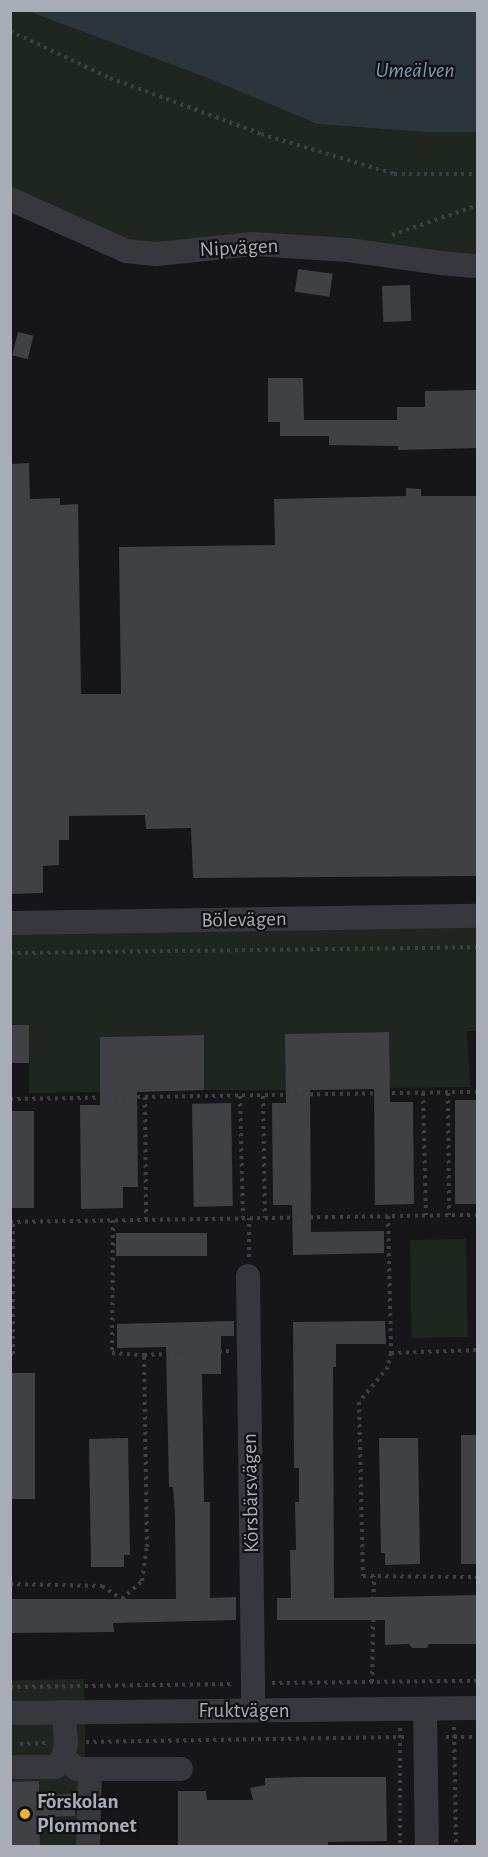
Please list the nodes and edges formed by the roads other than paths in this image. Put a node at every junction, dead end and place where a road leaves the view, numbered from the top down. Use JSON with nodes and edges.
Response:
{"nodes":[{"id":1,"x":10,"y":199,"type":"edge"},
{"id":2,"x":477,"y":266,"type":"edge"},
{"id":3,"x":477,"y":916,"type":"edge"},
{"id":4,"x":10,"y":923,"type":"edge"},
{"id":5,"x":248,"y":1276,"type":"road end"},
{"id":6,"x":466,"y":1709,"type":"edge"},
{"id":7,"x":253,"y":1710,"type":"junction"},
{"id":8,"x":425,"y":1710,"type":"junction"},
{"id":9,"x":10,"y":1713,"type":"edge"},
{"id":10,"x":64,"y":1713,"type":"junction"},
{"id":11,"x":64,"y":1750,"type":"junction"},
{"id":12,"x":10,"y":1767,"type":"edge"},
{"id":13,"x":90,"y":1769,"type":"junction"},
{"id":14,"x":181,"y":1769,"type":"dead end"},
{"id":15,"x":88,"y":1846,"type":"edge"},
{"id":16,"x":427,"y":1846,"type":"edge"}],
"edges":[{"from":1,"to":2,"type":"street","name":"Nipvägen"},
{"from":3,"to":4,"type":"street","name":"Bölevägen"},
{"from":5,"to":7,"type":"street","name":"Körsbärsvägen"},
{"from":6,"to":8,"type":"street","name":"Fruktvägen"},
{"from":7,"to":8,"type":"street","name":"Fruktvägen"},
{"from":7,"to":10,"type":"street","name":"Fruktvägen"},
{"from":8,"to":16,"type":"street"},
{"from":9,"to":10,"type":"street","name":"Fruktvägen"},
{"from":10,"to":11,"type":"street"},
{"from":11,"to":12,"type":"street"},
{"from":11,"to":13,"type":"street"},
{"from":13,"to":14,"type":"street"},
{"from":13,"to":15,"type":"street"}]}
